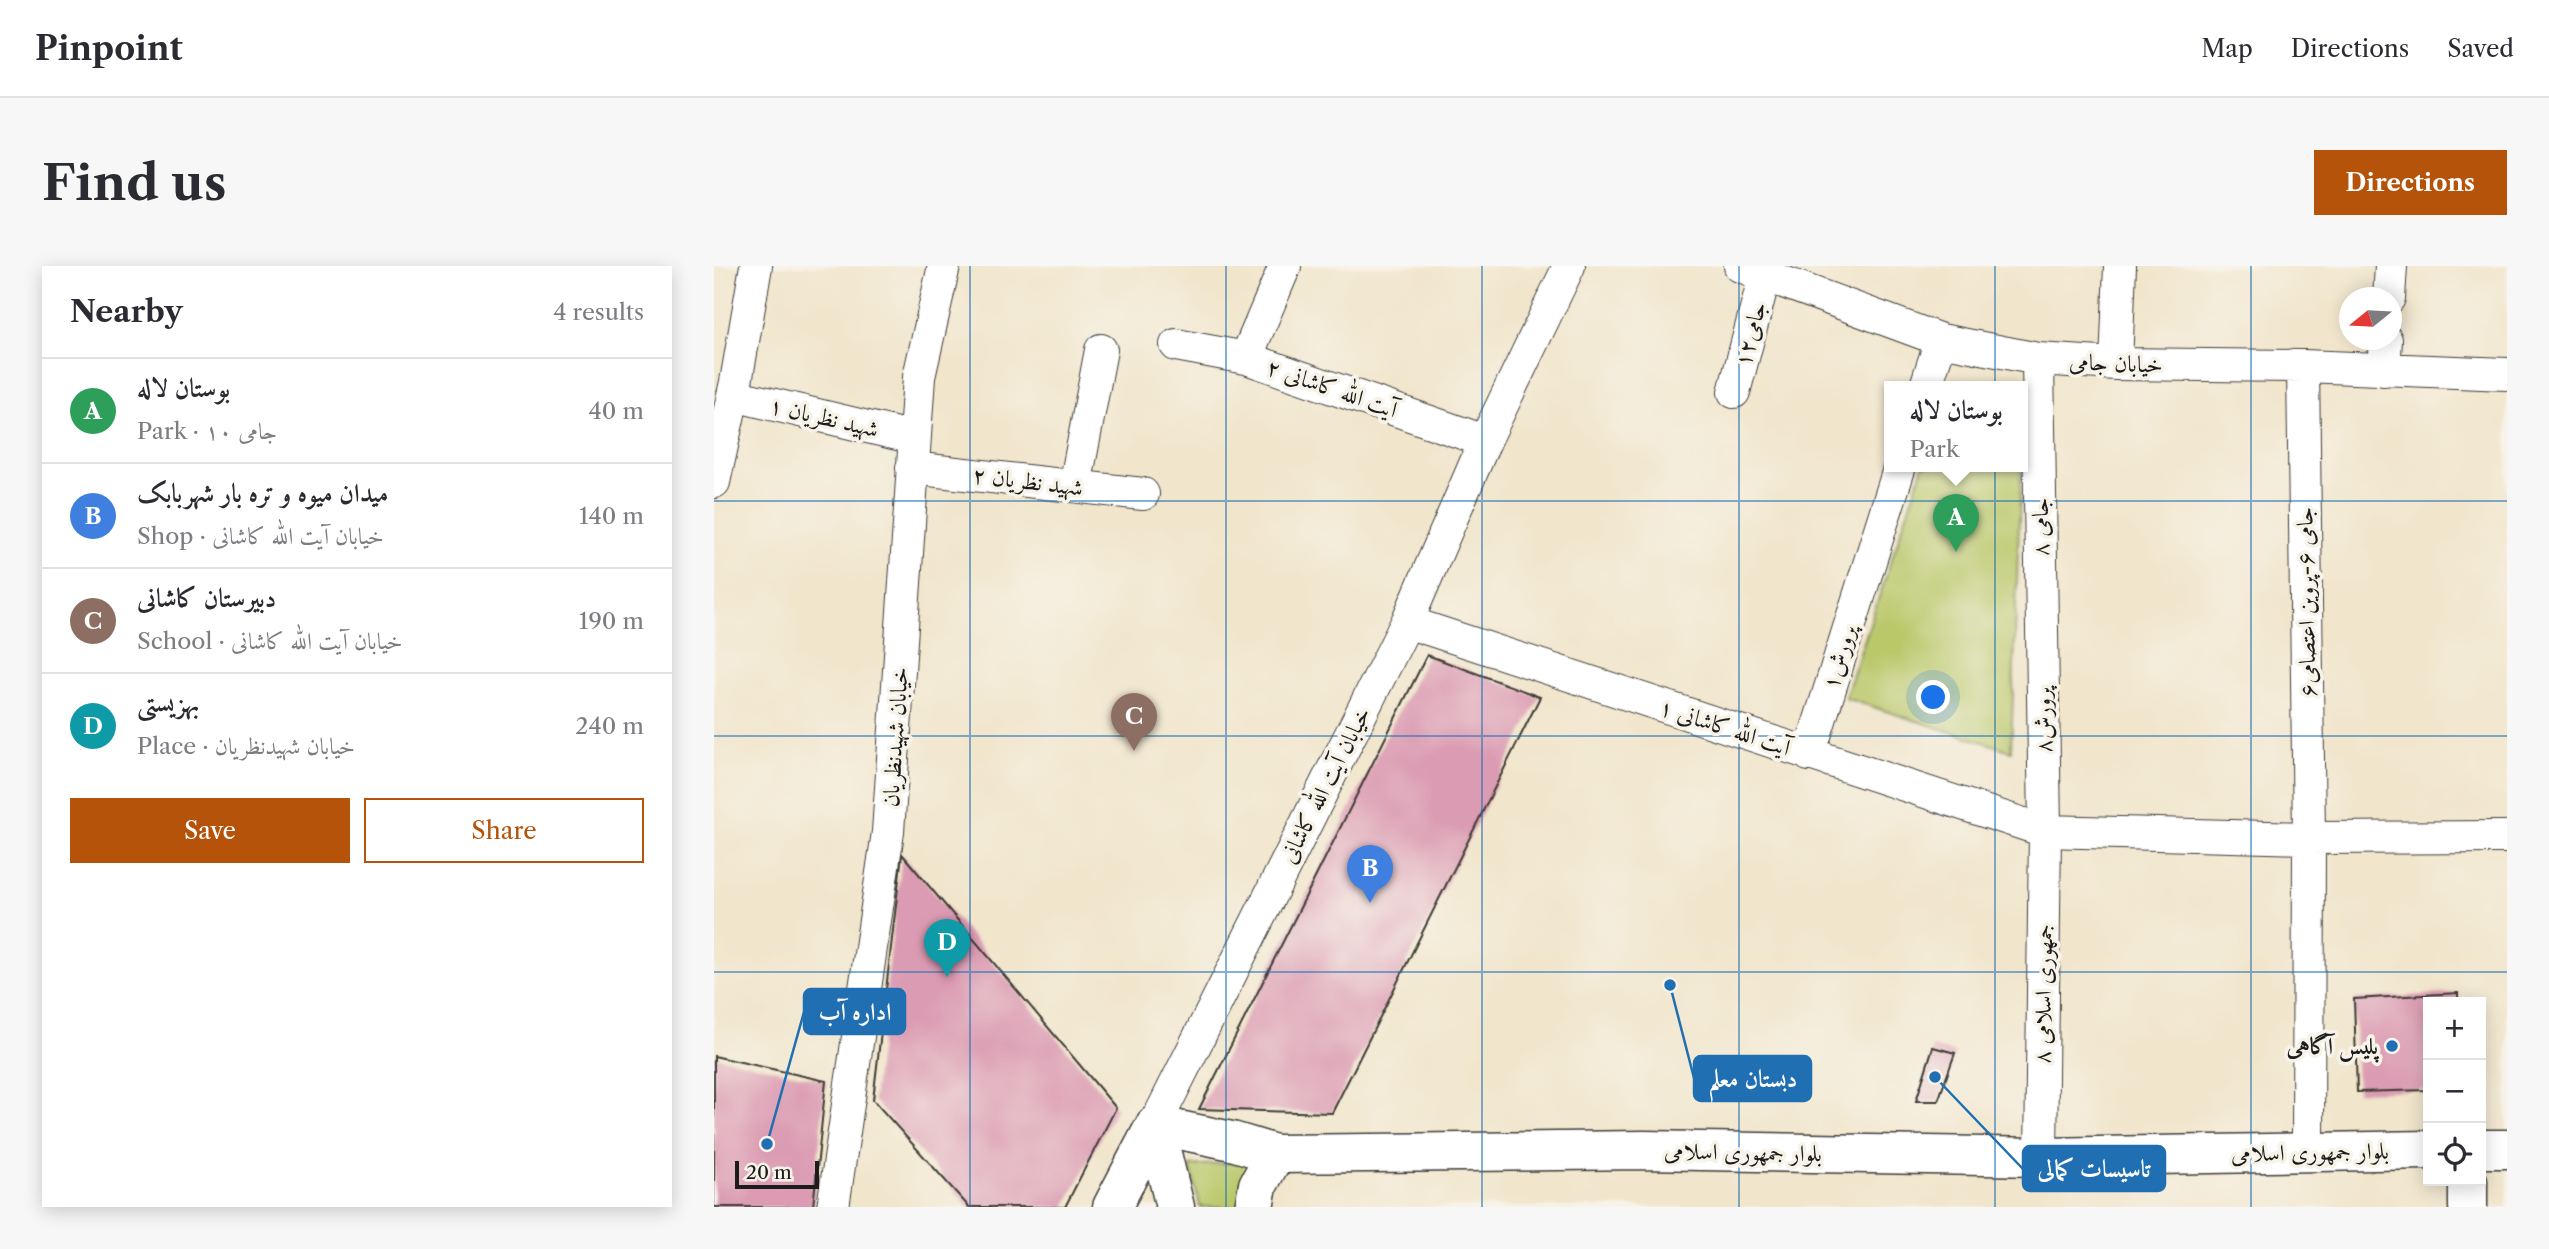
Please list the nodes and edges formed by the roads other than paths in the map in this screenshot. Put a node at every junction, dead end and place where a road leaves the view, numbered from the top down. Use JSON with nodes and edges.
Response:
{"nodes":[{"id":1,"x":756,"y":266,"type":"edge"},
{"id":2,"x":944,"y":266,"type":"edge"},
{"id":3,"x":1285,"y":266,"type":"edge"},
{"id":4,"x":1569,"y":266,"type":"edge"},
{"id":5,"x":2120,"y":266,"type":"edge"},
{"id":6,"x":2391,"y":266,"type":"edge"},
{"id":7,"x":1753,"y":271,"type":"edge"},
{"id":8,"x":2390,"y":287,"type":"edge"},
{"id":9,"x":1941,"y":340,"type":"junction"},
{"id":10,"x":1176,"y":345,"type":"dead end"},
{"id":11,"x":1101,"y":350,"type":"dead end"},
{"id":12,"x":2385,"y":355,"type":"edge"},
{"id":13,"x":1246,"y":358,"type":"junction"},
{"id":14,"x":2038,"y":359,"type":"junction"},
{"id":15,"x":2116,"y":364,"type":"junction"},
{"id":16,"x":2303,"y":366,"type":"junction"},
{"id":17,"x":2507,"y":374,"type":"edge"},
{"id":18,"x":1928,"y":381,"type":"edge"},
{"id":19,"x":728,"y":384,"type":"edge"},
{"id":20,"x":1734,"y":393,"type":"dead end"},
{"id":21,"x":1485,"y":441,"type":"junction"},
{"id":22,"x":913,"y":453,"type":"junction"},
{"id":23,"x":1898,"y":472,"type":"edge"},
{"id":24,"x":714,"y":482,"type":"edge"},
{"id":25,"x":1075,"y":486,"type":"junction"},
{"id":26,"x":1143,"y":494,"type":"dead end"},
{"id":27,"x":2040,"y":610,"type":"joint"},
{"id":28,"x":1407,"y":622,"type":"junction"},
{"id":29,"x":1809,"y":755,"type":"junction"},
{"id":30,"x":2045,"y":831,"type":"junction"},
{"id":31,"x":2507,"y":837,"type":"edge"},
{"id":32,"x":2309,"y":838,"type":"junction"},
{"id":33,"x":1155,"y":1125,"type":"junction"},
{"id":34,"x":2486,"y":1149,"type":"edge"},
{"id":35,"x":2507,"y":1149,"type":"edge"},
{"id":36,"x":2423,"y":1150,"type":"edge"},
{"id":37,"x":2308,"y":1152,"type":"junction"},
{"id":38,"x":1275,"y":1154,"type":"junction"},
{"id":39,"x":2041,"y":1157,"type":"junction"},
{"id":40,"x":2468,"y":1186,"type":"edge"},
{"id":41,"x":833,"y":1207,"type":"edge"},
{"id":42,"x":1112,"y":1207,"type":"edge"},
{"id":43,"x":1175,"y":1207,"type":"edge"},
{"id":44,"x":1254,"y":1207,"type":"edge"},
{"id":45,"x":2468,"y":1207,"type":"edge"}],
"edges":[{"from":1,"to":19,"type":"street"},
{"from":2,"to":22,"type":"street","name":"خیابان شهیدنظریان"},
{"from":3,"to":13,"type":"street"},
{"from":4,"to":21,"type":"street","name":"خیابان آیت الله کاشانی"},
{"from":5,"to":15,"type":"street"},
{"from":6,"to":8,"type":"street"},
{"from":7,"to":9,"type":"street","name":"خیابان جامی"},
{"from":7,"to":20,"type":"street","name":"جامی۱۲"},
{"from":9,"to":14,"type":"street","name":"خیابان جامی"},
{"from":9,"to":18,"type":"street"},
{"from":10,"to":13,"type":"street","name":"آیت الله کاشانی ۲"},
{"from":11,"to":25,"type":"street"},
{"from":12,"to":16,"type":"street","name":"خیابان جامی"},
{"from":12,"to":17,"type":"street","name":"خیابان جامی"},
{"from":13,"to":21,"type":"street","name":"آیت الله کاشانی ۲"},
{"from":14,"to":15,"type":"street","name":"خیابان جامی"},
{"from":14,"to":27,"type":"street","name":"جامی ۸"},
{"from":15,"to":16,"type":"street","name":"خیابان جامی"},
{"from":16,"to":32,"type":"street","name":"جامی ۶-پروین اعتصامی۶"},
{"from":19,"to":22,"type":"street","name":"شهید نظریان ۱"},
{"from":19,"to":24,"type":"street"},
{"from":21,"to":28,"type":"street","name":"خیابان آیت الله کاشانی"},
{"from":22,"to":25,"type":"street","name":"شهید نظریان ۲"},
{"from":22,"to":41,"type":"street","name":"خیابان شهیدنظریان"},
{"from":23,"to":29,"type":"street","name":"پرورش۱"},
{"from":25,"to":26,"type":"street","name":"شهید نظریان ۲"},
{"from":27,"to":30,"type":"street","name":"پرورش۸"},
{"from":28,"to":29,"type":"street","name":"آیت الله کاشانی ۱"},
{"from":28,"to":33,"type":"street","name":"خیابان آیت الله کاشانی"},
{"from":29,"to":30,"type":"street","name":"آیت الله کاشانی ۱"},
{"from":30,"to":32,"type":"street","name":"آیت الله کاشانی ۱"},
{"from":30,"to":39,"type":"street","name":"جمهوری اسلامی ۸"},
{"from":31,"to":32,"type":"street","name":"آیت الله کاشانی ۱"},
{"from":32,"to":37,"type":"street","name":"جامی ۶-پروین اعتصامی۶"},
{"from":33,"to":38,"type":"street","name":"بلوار جمهوری اسلامی"},
{"from":33,"to":42,"type":"street"},
{"from":33,"to":43,"type":"street"},
{"from":34,"to":35,"type":"street"},
{"from":36,"to":37,"type":"street","name":"بلوار جمهوری اسلامی"},
{"from":37,"to":39,"type":"street","name":"بلوار جمهوری اسلامی"},
{"from":38,"to":39,"type":"street","name":"بلوار جمهوری اسلامی"},
{"from":38,"to":44,"type":"street"},
{"from":40,"to":45,"type":"street"}]}
